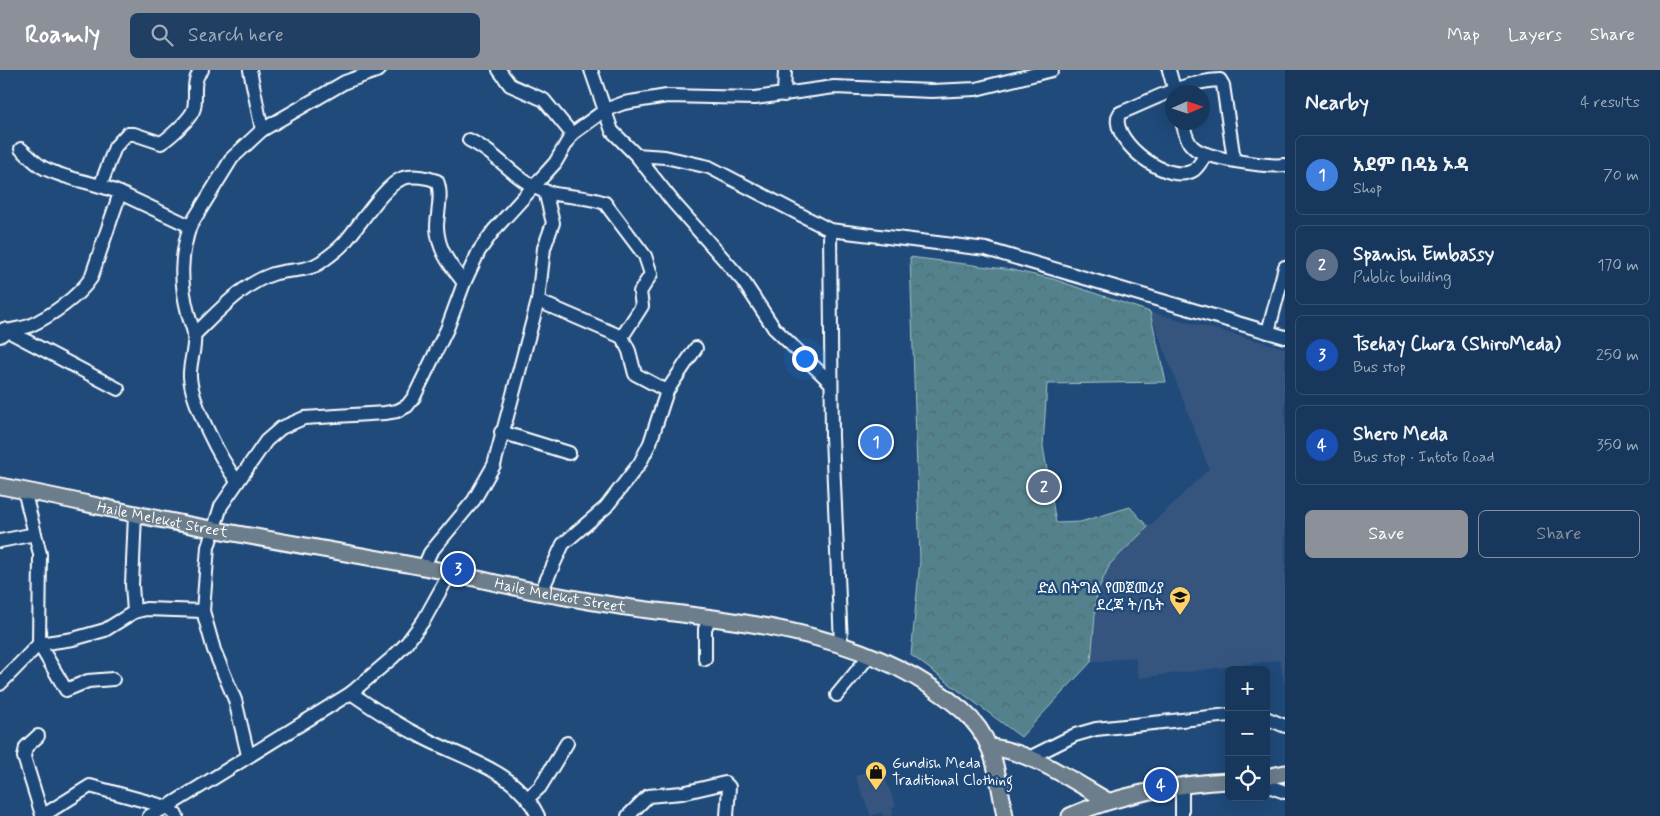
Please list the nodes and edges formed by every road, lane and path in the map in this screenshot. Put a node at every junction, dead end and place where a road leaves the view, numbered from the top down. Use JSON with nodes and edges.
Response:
{"nodes":[{"id":1,"x":202,"y":70,"type":"edge"},
{"id":2,"x":250,"y":70,"type":"edge"},
{"id":3,"x":379,"y":70,"type":"edge"},
{"id":4,"x":499,"y":70,"type":"edge"},
{"id":5,"x":591,"y":70,"type":"edge"},
{"id":6,"x":785,"y":70,"type":"edge"},
{"id":7,"x":1047,"y":70,"type":"edge"},
{"id":8,"x":1170,"y":70,"type":"edge"},
{"id":9,"x":1173,"y":85,"type":"edge"},
{"id":10,"x":1188,"y":85,"type":"edge"},
{"id":11,"x":1165,"y":94,"type":"edge"},
{"id":12,"x":784,"y":95,"type":"junction"},
{"id":13,"x":605,"y":110,"type":"junction"},
{"id":14,"x":262,"y":130,"type":"junction"},
{"id":15,"x":1185,"y":130,"type":"edge"},
{"id":16,"x":572,"y":134,"type":"junction"},
{"id":17,"x":469,"y":140,"type":"dead end"},
{"id":18,"x":21,"y":149,"type":"dead end"},
{"id":19,"x":636,"y":154,"type":"junction"},
{"id":20,"x":1206,"y":154,"type":"junction"},
{"id":21,"x":1234,"y":160,"type":"junction"},
{"id":22,"x":1285,"y":165,"type":"edge"},
{"id":23,"x":101,"y":184,"type":"junction"},
{"id":24,"x":540,"y":189,"type":"junction"},
{"id":25,"x":120,"y":193,"type":"junction"},
{"id":26,"x":190,"y":226,"type":"junction"},
{"id":27,"x":830,"y":230,"type":"junction"},
{"id":28,"x":1285,"y":268,"type":"edge"},
{"id":29,"x":464,"y":283,"type":"junction"},
{"id":30,"x":538,"y":302,"type":"junction"},
{"id":31,"x":2,"y":331,"type":"edge"},
{"id":32,"x":1268,"y":332,"type":"junction"},
{"id":33,"x":194,"y":334,"type":"junction"},
{"id":34,"x":622,"y":337,"type":"junction"},
{"id":35,"x":1285,"y":337,"type":"edge"},
{"id":36,"x":696,"y":348,"type":"dead end"},
{"id":37,"x":830,"y":383,"type":"junction"},
{"id":38,"x":118,"y":389,"type":"dead end"},
{"id":39,"x":667,"y":391,"type":"junction"},
{"id":40,"x":501,"y":432,"type":"junction"},
{"id":41,"x":568,"y":453,"type":"dead end"},
{"id":42,"x":236,"y":481,"type":"junction"},
{"id":43,"x":0,"y":486,"type":"edge"},
{"id":44,"x":24,"y":490,"type":"junction"},
{"id":45,"x":135,"y":514,"type":"junction"},
{"id":46,"x":212,"y":529,"type":"junction"},
{"id":47,"x":35,"y":534,"type":"junction"},
{"id":48,"x":0,"y":541,"type":"edge"},
{"id":49,"x":424,"y":568,"type":"junction"},
{"id":50,"x":450,"y":573,"type":"junction"},
{"id":51,"x":541,"y":592,"type":"junction"},
{"id":52,"x":202,"y":611,"type":"junction"},
{"id":53,"x":134,"y":612,"type":"junction"},
{"id":54,"x":710,"y":617,"type":"junction"},
{"id":55,"x":39,"y":644,"type":"junction"},
{"id":56,"x":841,"y":644,"type":"junction"},
{"id":57,"x":870,"y":655,"type":"junction"},
{"id":58,"x":705,"y":658,"type":"dead end"},
{"id":59,"x":113,"y":679,"type":"dead end"},
{"id":60,"x":0,"y":684,"type":"edge"},
{"id":61,"x":350,"y":692,"type":"junction"},
{"id":62,"x":837,"y":695,"type":"dead end"},
{"id":63,"x":1225,"y":716,"type":"edge"},
{"id":64,"x":1270,"y":720,"type":"edge"},
{"id":65,"x":1285,"y":726,"type":"edge"},
{"id":66,"x":38,"y":736,"type":"dead end"},
{"id":67,"x":567,"y":743,"type":"dead end"},
{"id":68,"x":991,"y":747,"type":"junction"},
{"id":69,"x":248,"y":755,"type":"junction"},
{"id":70,"x":1031,"y":757,"type":"junction"},
{"id":71,"x":1285,"y":773,"type":"edge"},
{"id":72,"x":1270,"y":776,"type":"edge"},
{"id":73,"x":1225,"y":781,"type":"edge"},
{"id":74,"x":1182,"y":787,"type":"junction"},
{"id":75,"x":1270,"y":787,"type":"edge"},
{"id":76,"x":1285,"y":792,"type":"edge"},
{"id":77,"x":528,"y":798,"type":"junction"},
{"id":78,"x":1100,"y":807,"type":"edge"},
{"id":79,"x":167,"y":808,"type":"junction"},
{"id":80,"x":42,"y":816,"type":"edge"},
{"id":81,"x":149,"y":816,"type":"edge"},
{"id":82,"x":177,"y":816,"type":"edge"},
{"id":83,"x":538,"y":816,"type":"edge"},
{"id":84,"x":628,"y":816,"type":"edge"},
{"id":85,"x":727,"y":816,"type":"edge"},
{"id":86,"x":1005,"y":816,"type":"edge"},
{"id":87,"x":1070,"y":816,"type":"edge"},
{"id":88,"x":1182,"y":816,"type":"edge"}],
"edges":[{"from":1,"to":23,"type":"street"},
{"from":2,"to":14,"type":"street"},
{"from":3,"to":14,"type":"street"},
{"from":4,"to":16,"type":"street"},
{"from":5,"to":13,"type":"street"},
{"from":6,"to":12,"type":"street"},
{"from":7,"to":12,"type":"street"},
{"from":8,"to":9,"type":"street"},
{"from":10,"to":21,"type":"street"},
{"from":11,"to":20,"type":"street"},
{"from":12,"to":13,"type":"street"},
{"from":13,"to":16,"type":"street"},
{"from":13,"to":19,"type":"street"},
{"from":14,"to":26,"type":"street"},
{"from":15,"to":20,"type":"street"},
{"from":16,"to":24,"type":"street"},
{"from":17,"to":24,"type":"street"},
{"from":18,"to":23,"type":"street"},
{"from":19,"to":27,"type":"street"},
{"from":19,"to":37,"type":"street"},
{"from":20,"to":21,"type":"street"},
{"from":21,"to":22,"type":"street"},
{"from":23,"to":25,"type":"street"},
{"from":24,"to":29,"type":"street"},
{"from":24,"to":30,"type":"street"},
{"from":24,"to":34,"type":"street"},
{"from":25,"to":26,"type":"street"},
{"from":25,"to":31,"type":"street"},
{"from":26,"to":33,"type":"street"},
{"from":27,"to":32,"type":"street"},
{"from":27,"to":37,"type":"street"},
{"from":28,"to":32,"type":"street"},
{"from":29,"to":33,"type":"street"},
{"from":29,"to":42,"type":"street"},
{"from":30,"to":34,"type":"street"},
{"from":30,"to":40,"type":"street"},
{"from":31,"to":38,"type":"street"},
{"from":32,"to":35,"type":"street"},
{"from":33,"to":42,"type":"street"},
{"from":34,"to":39,"type":"street"},
{"from":36,"to":39,"type":"street"},
{"from":37,"to":56,"type":"street"},
{"from":39,"to":51,"type":"street"},
{"from":40,"to":41,"type":"street"},
{"from":40,"to":49,"type":"street"},
{"from":42,"to":46,"type":"street"},
{"from":43,"to":44,"type":"main road","name":"Haile Melekot Street"},
{"from":44,"to":45,"type":"main road","name":"Haile Melekot Street"},
{"from":44,"to":47,"type":"street"},
{"from":45,"to":46,"type":"main road","name":"Haile Melekot Street"},
{"from":45,"to":53,"type":"street"},
{"from":46,"to":49,"type":"main road","name":"Haile Melekot Street"},
{"from":46,"to":52,"type":"street"},
{"from":47,"to":48,"type":"street"},
{"from":47,"to":55,"type":"street"},
{"from":49,"to":50,"type":"main road","name":"Haile Melekot Street"},
{"from":50,"to":51,"type":"main road","name":"Haile Melekot Street"},
{"from":50,"to":61,"type":"street"},
{"from":51,"to":54,"type":"main road","name":"Haile Melekot Street"},
{"from":52,"to":53,"type":"street"},
{"from":52,"to":69,"type":"street"},
{"from":53,"to":55,"type":"street"},
{"from":54,"to":56,"type":"main road","name":"Haile Melekot Street"},
{"from":54,"to":58,"type":"street"},
{"from":55,"to":59,"type":"street"},
{"from":55,"to":60,"type":"street"},
{"from":56,"to":57,"type":"main road","name":"Haile Melekot Street"},
{"from":57,"to":62,"type":"street"},
{"from":57,"to":68,"type":"main road","name":"Haile Melekot Street"},
{"from":61,"to":69,"type":"street"},
{"from":61,"to":77,"type":"street"},
{"from":63,"to":70,"type":"street"},
{"from":64,"to":65,"type":"street"},
{"from":66,"to":80,"type":"street"},
{"from":67,"to":77,"type":"street"},
{"from":68,"to":70,"type":"main road"},
{"from":68,"to":86,"type":"main road","name":"Haile Melekot Street"},
{"from":69,"to":79,"type":"street"},
{"from":70,"to":78,"type":"main road"},
{"from":71,"to":72,"type":"main road"},
{"from":73,"to":74,"type":"main road"},
{"from":74,"to":78,"type":"main road"},
{"from":74,"to":88,"type":"street"},
{"from":75,"to":76,"type":"street"},
{"from":77,"to":83,"type":"street"},
{"from":78,"to":87,"type":"main road"},
{"from":79,"to":80,"type":"street"},
{"from":79,"to":81,"type":"street"},
{"from":79,"to":82,"type":"street"},
{"from":84,"to":85,"type":"street"}]}
